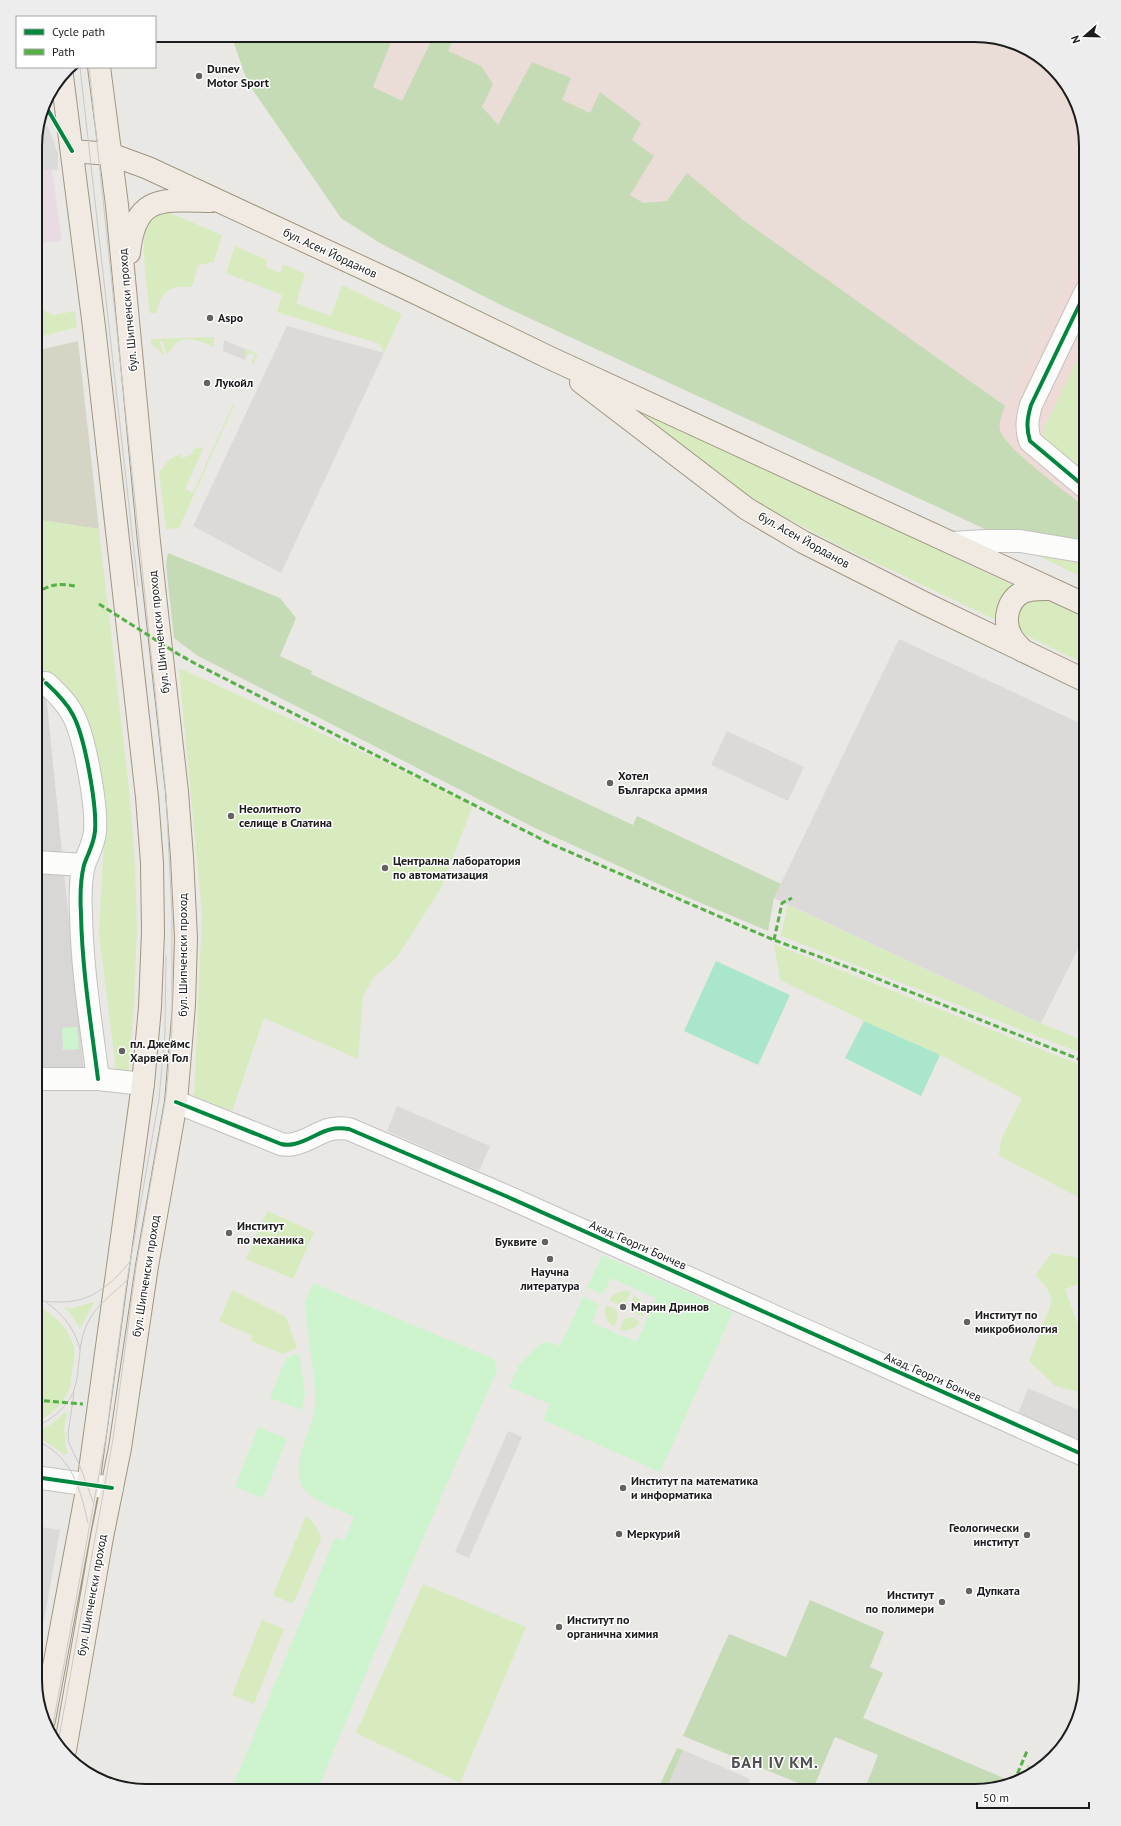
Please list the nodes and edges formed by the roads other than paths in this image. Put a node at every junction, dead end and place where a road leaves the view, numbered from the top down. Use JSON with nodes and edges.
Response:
{"nodes":[{"id":1,"x":99,"y":68,"type":"edge"},
{"id":2,"x":63,"y":83,"type":"edge"},
{"id":3,"x":72,"y":152,"type":"junction"},
{"id":4,"x":110,"y":154,"type":"junction"},
{"id":5,"x":218,"y":202,"type":"junction"},
{"id":6,"x":126,"y":282,"type":"junction"},
{"id":7,"x":1079,"y":305,"type":"edge"},
{"id":8,"x":548,"y":357,"type":"junction"},
{"id":9,"x":1079,"y":482,"type":"edge"},
{"id":10,"x":982,"y":548,"type":"junction"},
{"id":11,"x":1079,"y":551,"type":"edge"},
{"id":12,"x":1051,"y":589,"type":"junction"},
{"id":13,"x":1079,"y":602,"type":"edge"},
{"id":14,"x":1023,"y":651,"type":"junction"},
{"id":15,"x":1079,"y":678,"type":"edge"},
{"id":16,"x":46,"y":683,"type":"dead end"},
{"id":17,"x":42,"y":862,"type":"edge"},
{"id":18,"x":84,"y":865,"type":"junction"},
{"id":19,"x":42,"y":1079,"type":"edge"},
{"id":20,"x":98,"y":1079,"type":"junction"},
{"id":21,"x":143,"y":1084,"type":"junction"},
{"id":22,"x":176,"y":1102,"type":"junction"},
{"id":23,"x":1079,"y":1453,"type":"edge"},
{"id":24,"x":42,"y":1478,"type":"edge"},
{"id":25,"x":88,"y":1485,"type":"junction"},
{"id":26,"x":112,"y":1488,"type":"junction"},
{"id":27,"x":46,"y":1708,"type":"edge"},
{"id":28,"x":66,"y":1746,"type":"edge"}],
"edges":[{"from":1,"to":4,"type":"main road"},
{"from":2,"to":3,"type":"main road"},
{"from":3,"to":4,"type":"main road","name":"бул. Асен Йорданов"},
{"from":3,"to":21,"type":"main road","name":"бул. Шипченски проход"},
{"from":4,"to":5,"type":"main road","name":"бул. Асен Йорданов"},
{"from":4,"to":6,"type":"main road","name":"бул. Шипченски проход"},
{"from":5,"to":6,"type":"main road"},
{"from":5,"to":8,"type":"main road","name":"бул. Асен Йорданов"},
{"from":6,"to":22,"type":"main road","name":"бул. Шипченски проход"},
{"from":7,"to":9,"type":"street"},
{"from":8,"to":10,"type":"main road","name":"бул. Асен Йорданов"},
{"from":8,"to":14,"type":"main road","name":"бул. Асен Йорданов"},
{"from":10,"to":11,"type":"street"},
{"from":10,"to":12,"type":"main road","name":"бул. Асен Йорданов"},
{"from":12,"to":13,"type":"main road","name":"бул. Асен Йорданов"},
{"from":12,"to":14,"type":"main road"},
{"from":14,"to":15,"type":"main road","name":"бул. Асен Йорданов"},
{"from":16,"to":18,"type":"street"},
{"from":17,"to":18,"type":"street"},
{"from":18,"to":20,"type":"street"},
{"from":19,"to":20,"type":"street"},
{"from":20,"to":21,"type":"street"},
{"from":21,"to":25,"type":"main road","name":"бул. Шипченски проход"},
{"from":22,"to":23,"type":"street","name":"Акад. Георги Бончев"},
{"from":22,"to":26,"type":"main road","name":"бул. Шипченски проход"},
{"from":24,"to":25,"type":"street"},
{"from":25,"to":26,"type":"street"},
{"from":25,"to":27,"type":"main road","name":"бул. Шипченски проход"},
{"from":26,"to":28,"type":"main road","name":"бул. Шипченски проход"}]}
